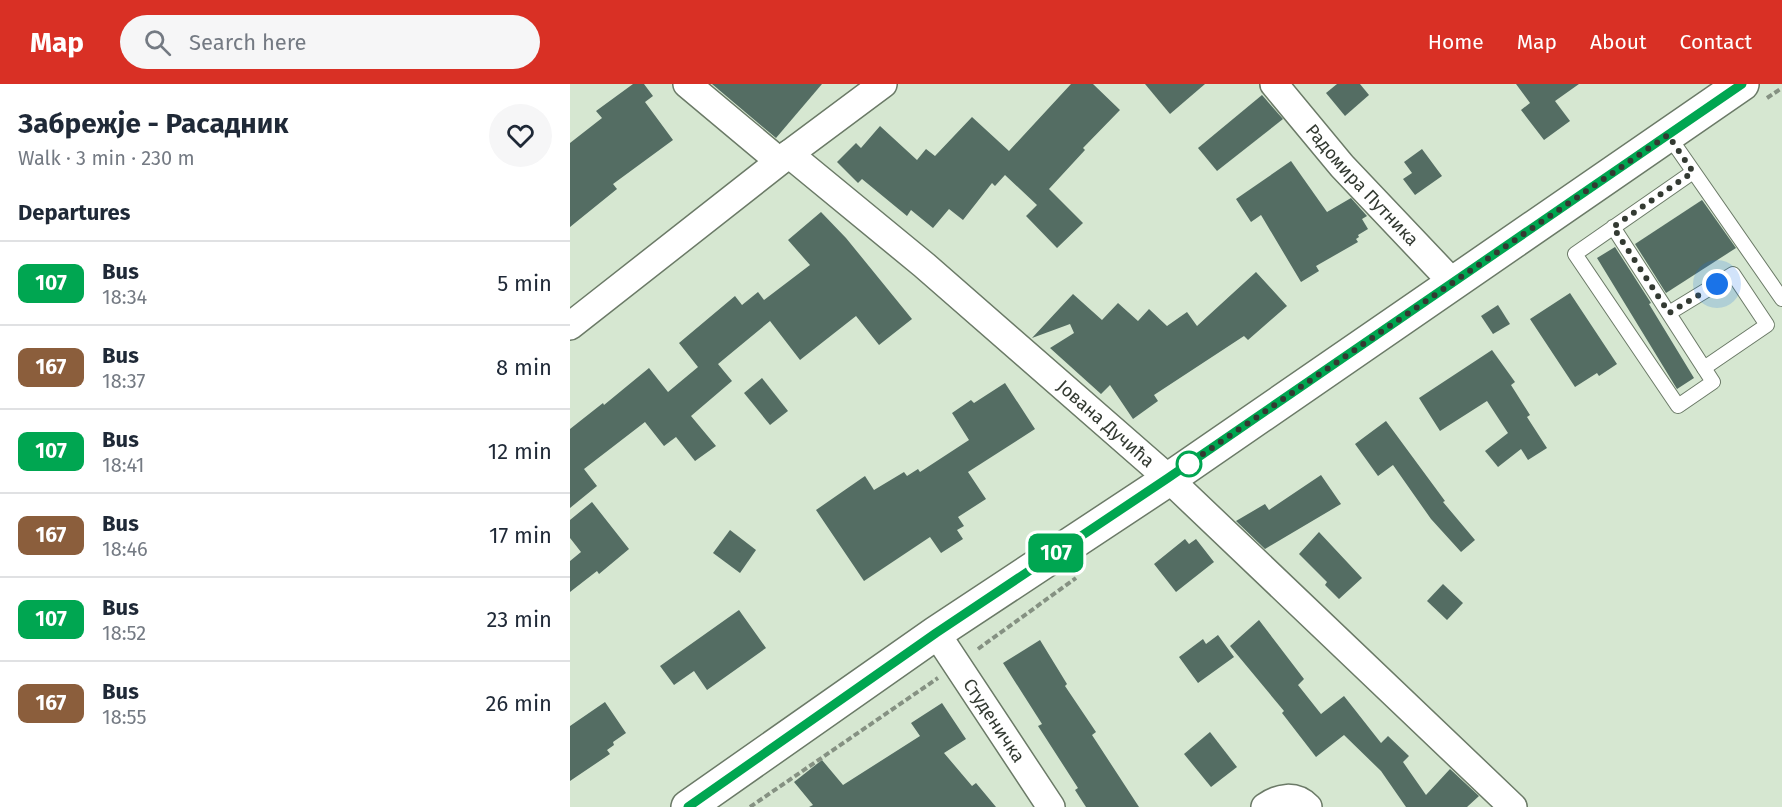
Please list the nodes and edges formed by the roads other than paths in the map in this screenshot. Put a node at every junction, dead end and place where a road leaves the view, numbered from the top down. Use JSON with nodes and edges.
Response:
{"nodes":[{"id":1,"x":687,"y":84,"type":"edge"},
{"id":2,"x":883,"y":84,"type":"edge"},
{"id":3,"x":1274,"y":84,"type":"edge"},
{"id":4,"x":1742,"y":84,"type":"edge"},
{"id":5,"x":1668,"y":135,"type":"junction"},
{"id":6,"x":784,"y":158,"type":"junction"},
{"id":7,"x":1693,"y":172,"type":"junction"},
{"id":8,"x":1613,"y":227,"type":"junction"},
{"id":9,"x":1453,"y":283,"type":"junction"},
{"id":10,"x":1782,"y":299,"type":"edge"},
{"id":11,"x":1669,"y":313,"type":"junction"},
{"id":12,"x":570,"y":326,"type":"edge"},
{"id":13,"x":1704,"y":368,"type":"junction"},
{"id":14,"x":1168,"y":478,"type":"junction"},
{"id":15,"x":936,"y":633,"type":"junction"},
{"id":16,"x":688,"y":807,"type":"edge"},
{"id":17,"x":1051,"y":807,"type":"edge"},
{"id":18,"x":1265,"y":807,"type":"edge"},
{"id":19,"x":1308,"y":807,"type":"edge"},
{"id":20,"x":1514,"y":807,"type":"edge"}],
"edges":[{"from":1,"to":6,"type":"street","name":"Јована Дучића"},
{"from":2,"to":6,"type":"street"},
{"from":3,"to":9,"type":"street","name":"Радомира Путника"},
{"from":4,"to":5,"type":"street"},
{"from":5,"to":7,"type":"lane"},
{"from":5,"to":9,"type":"street"},
{"from":6,"to":12,"type":"street"},
{"from":6,"to":14,"type":"street","name":"Јована Дучића"},
{"from":7,"to":8,"type":"lane"},
{"from":7,"to":10,"type":"lane"},
{"from":8,"to":11,"type":"lane"},
{"from":8,"to":13,"type":"lane"},
{"from":9,"to":14,"type":"street"},
{"from":11,"to":13,"type":"lane"},
{"from":11,"to":13,"type":"lane"},
{"from":14,"to":15,"type":"street"},
{"from":14,"to":20,"type":"street","name":"Јована Дучића"},
{"from":15,"to":16,"type":"street"},
{"from":15,"to":17,"type":"street","name":"Студеничка"},
{"from":18,"to":19,"type":"street"}]}
